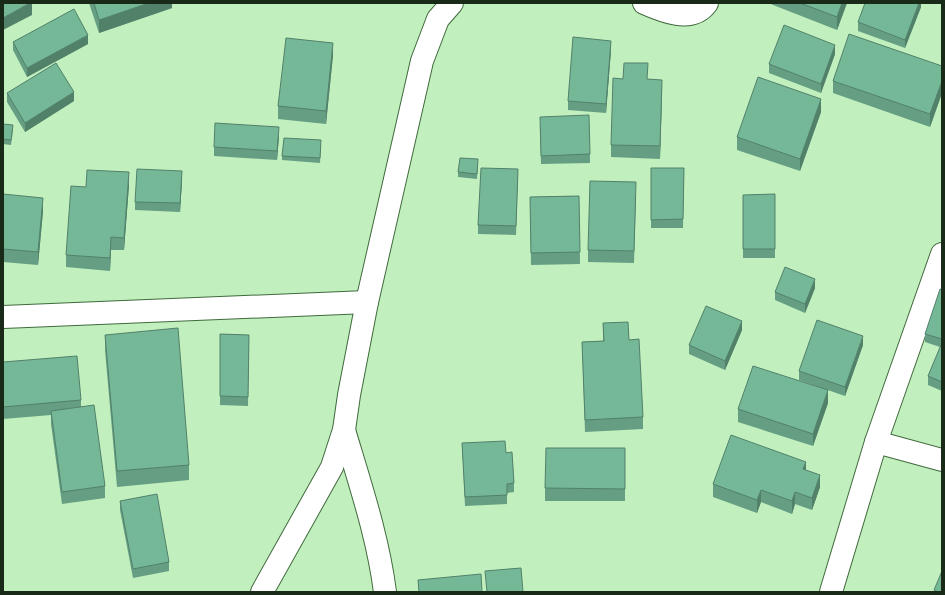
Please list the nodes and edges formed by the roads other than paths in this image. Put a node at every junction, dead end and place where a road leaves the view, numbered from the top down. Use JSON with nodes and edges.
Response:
{"nodes":[{"id":1,"x":452,"y":3,"type":"edge"},
{"id":2,"x":644,"y":3,"type":"edge"},
{"id":3,"x":707,"y":3,"type":"edge"},
{"id":4,"x":438,"y":11,"type":"edge"},
{"id":5,"x":942,"y":254,"type":"edge"},
{"id":6,"x":368,"y":302,"type":"junction"},
{"id":7,"x":3,"y":317,"type":"edge"},
{"id":8,"x":344,"y":430,"type":"junction"},
{"id":9,"x":876,"y":442,"type":"junction"},
{"id":10,"x":942,"y":460,"type":"edge"},
{"id":11,"x":262,"y":592,"type":"edge"},
{"id":12,"x":385,"y":592,"type":"edge"},
{"id":13,"x":831,"y":592,"type":"edge"}],
"edges":[{"from":1,"to":4,"type":"street"},
{"from":2,"to":3,"type":"street"},
{"from":4,"to":6,"type":"street"},
{"from":5,"to":9,"type":"street"},
{"from":6,"to":7,"type":"street"},
{"from":6,"to":8,"type":"street"},
{"from":8,"to":11,"type":"street"},
{"from":8,"to":12,"type":"street"},
{"from":9,"to":10,"type":"street"},
{"from":9,"to":13,"type":"street"}]}
